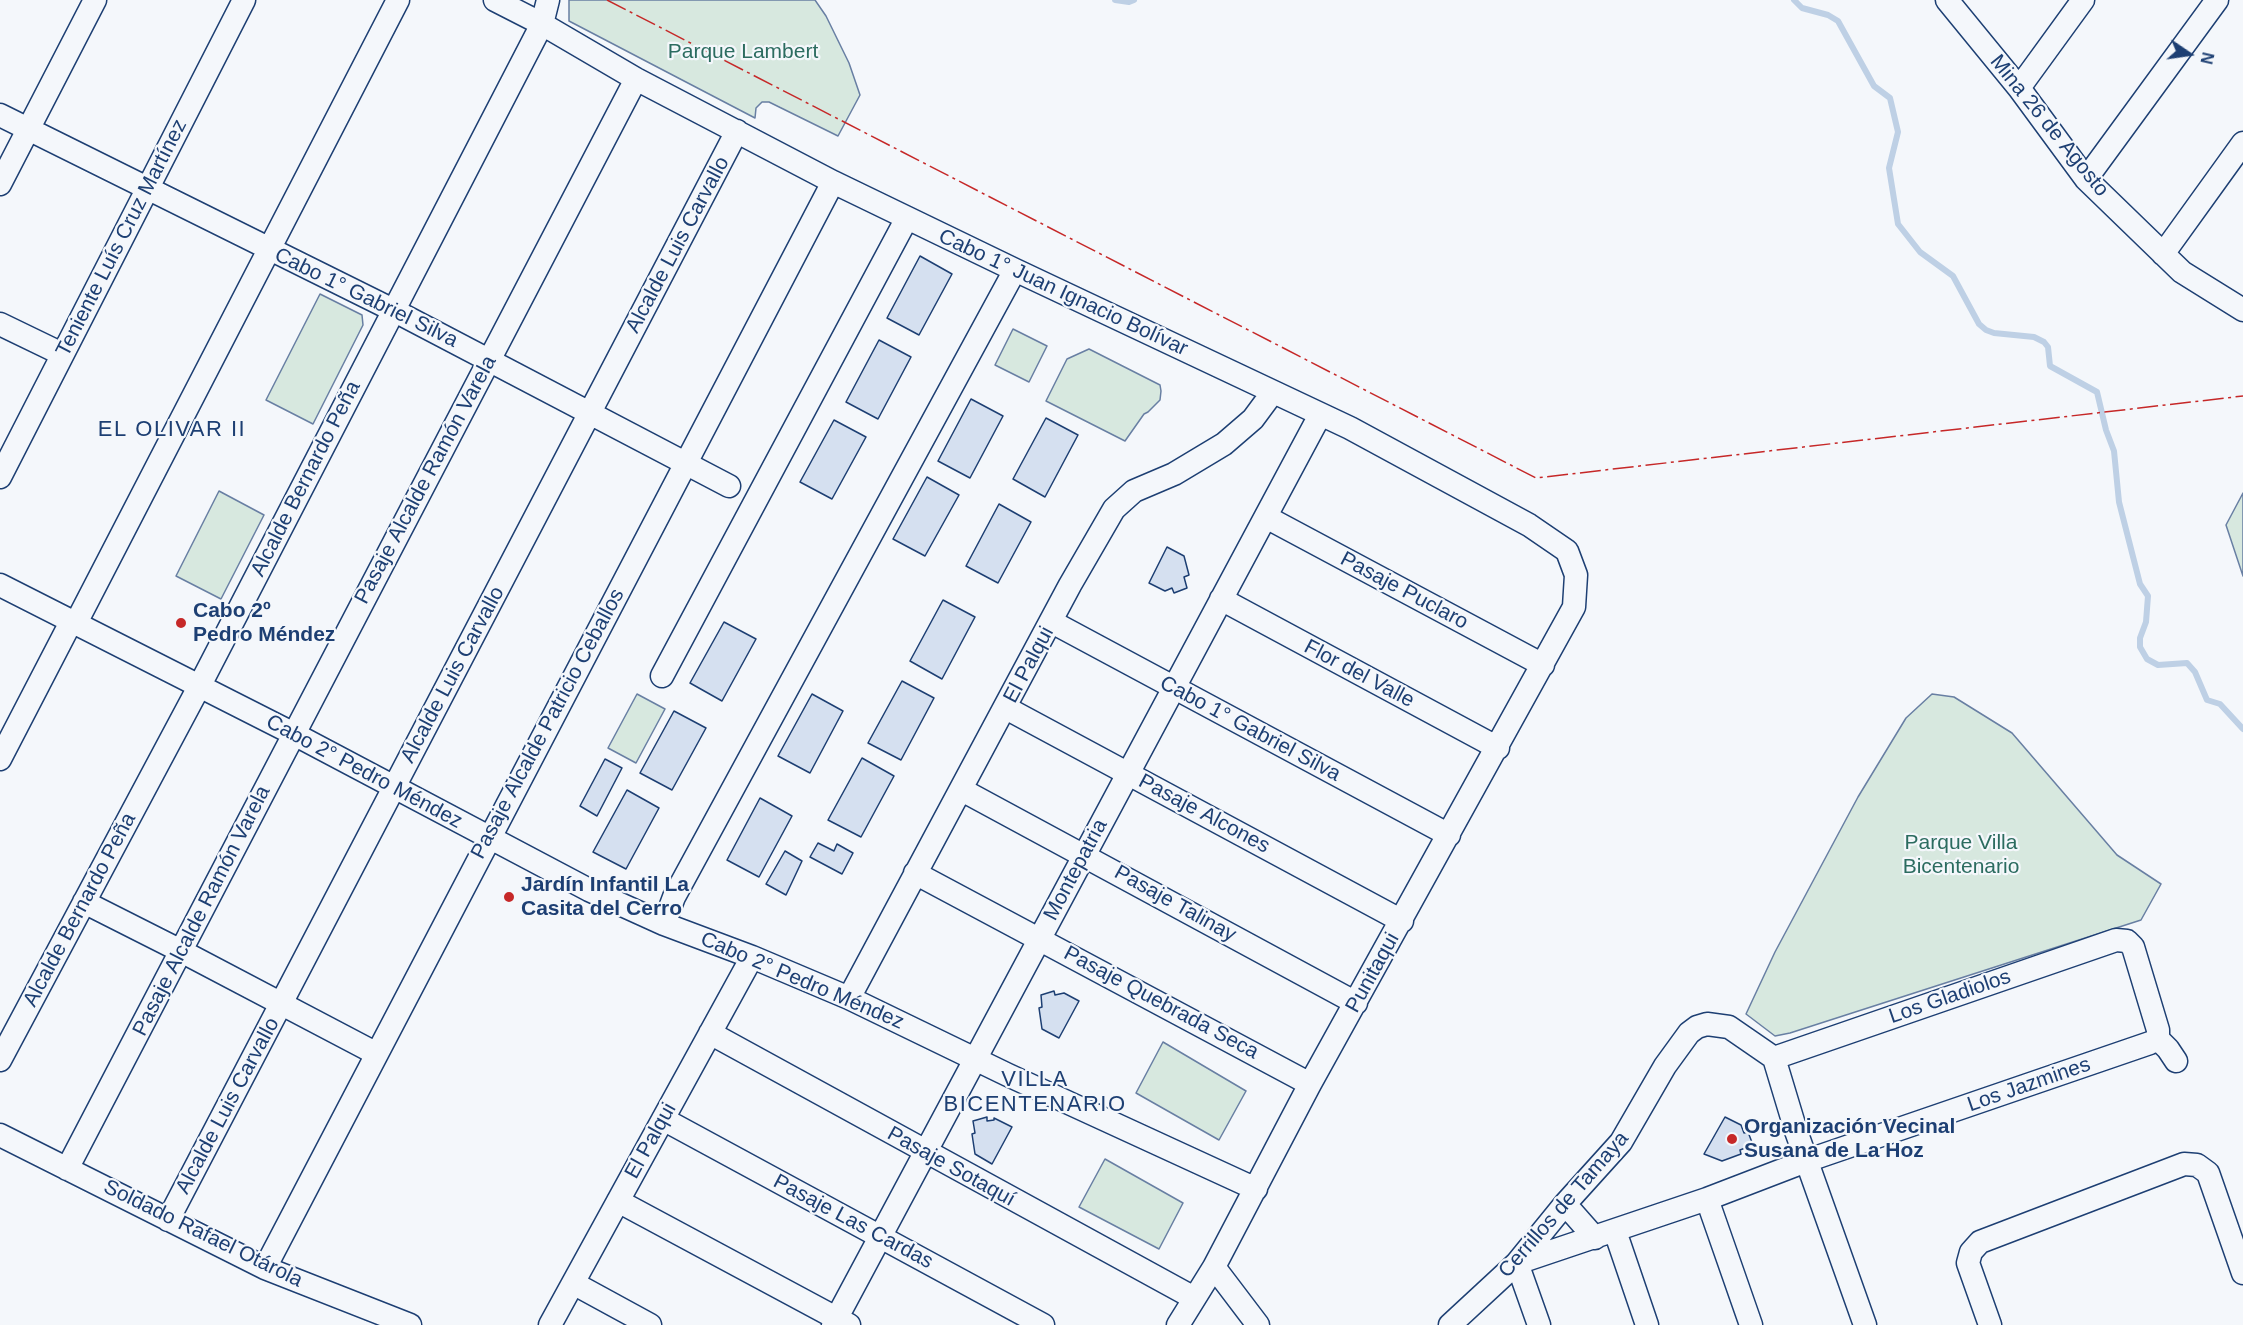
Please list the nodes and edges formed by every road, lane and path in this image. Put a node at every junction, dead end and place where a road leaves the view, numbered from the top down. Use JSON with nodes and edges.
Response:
{"nodes":[{"id":1,"x":95,"y":0,"type":"edge"},
{"id":2,"x":244,"y":0,"type":"edge"},
{"id":3,"x":398,"y":0,"type":"edge"},
{"id":4,"x":495,"y":0,"type":"edge"},
{"id":5,"x":548,"y":0,"type":"edge"},
{"id":6,"x":1948,"y":0,"type":"edge"},
{"id":7,"x":2083,"y":0,"type":"edge"},
{"id":8,"x":2217,"y":0,"type":"edge"},
{"id":9,"x":542,"y":24,"type":"junction"},
{"id":10,"x":636,"y":79,"type":"junction"},
{"id":11,"x":2019,"y":88,"type":"junction"},
{"id":12,"x":0,"y":114,"type":"edge"},
{"id":13,"x":28,"y":128,"type":"junction"},
{"id":14,"x":737,"y":131,"type":"junction"},
{"id":15,"x":2243,"y":143,"type":"edge"},
{"id":16,"x":2086,"y":179,"type":"junction"},
{"id":17,"x":834,"y":182,"type":"junction"},
{"id":18,"x":0,"y":184,"type":"edge"},
{"id":19,"x":147,"y":187,"type":"junction"},
{"id":20,"x":907,"y":218,"type":"junction"},
{"id":21,"x":269,"y":250,"type":"junction"},
{"id":22,"x":2163,"y":254,"type":"junction"},
{"id":23,"x":1015,"y":270,"type":"junction"},
{"id":24,"x":393,"y":310,"type":"junction"},
{"id":25,"x":2243,"y":310,"type":"edge"},
{"id":26,"x":0,"y":324,"type":"edge"},
{"id":27,"x":62,"y":354,"type":"junction"},
{"id":28,"x":489,"y":360,"type":"junction"},
{"id":29,"x":1274,"y":392,"type":"junction"},
{"id":30,"x":590,"y":413,"type":"junction"},
{"id":31,"x":1320,"y":415,"type":"junction"},
{"id":32,"x":685,"y":462,"type":"junction"},
{"id":33,"x":0,"y":477,"type":"edge"},
{"id":34,"x":729,"y":486,"type":"dead end"},
{"id":35,"x":1266,"y":517,"type":"junction"},
{"id":36,"x":0,"y":585,"type":"edge"},
{"id":37,"x":1221,"y":599,"type":"junction"},
{"id":38,"x":1567,"y":620,"type":"joint"},
{"id":39,"x":74,"y":622,"type":"junction"},
{"id":40,"x":1052,"y":622,"type":"junction"},
{"id":41,"x":1543,"y":665,"type":"junction"},
{"id":42,"x":662,"y":676,"type":"dead end"},
{"id":43,"x":200,"y":685,"type":"junction"},
{"id":44,"x":1173,"y":687,"type":"junction"},
{"id":45,"x":1006,"y":708,"type":"junction"},
{"id":46,"x":294,"y":734,"type":"junction"},
{"id":47,"x":1497,"y":748,"type":"junction"},
{"id":48,"x":0,"y":759,"type":"edge"},
{"id":49,"x":1128,"y":773,"type":"junction"},
{"id":50,"x":394,"y":788,"type":"junction"},
{"id":51,"x":962,"y":790,"type":"junction"},
{"id":52,"x":1449,"y":835,"type":"junction"},
{"id":53,"x":489,"y":838,"type":"junction"},
{"id":54,"x":1084,"y":854,"type":"junction"},
{"id":55,"x":915,"y":873,"type":"junction"},
{"id":56,"x":84,"y":902,"type":"junction"},
{"id":57,"x":1402,"y":921,"type":"junction"},
{"id":58,"x":664,"y":924,"type":"junction"},
{"id":59,"x":1039,"y":938,"type":"junction"},
{"id":60,"x":181,"y":951,"type":"junction"},
{"id":61,"x":752,"y":957,"type":"junction"},
{"id":62,"x":849,"y":998,"type":"junction"},
{"id":63,"x":1356,"y":1003,"type":"junction"},
{"id":64,"x":281,"y":1004,"type":"junction"},
{"id":65,"x":710,"y":1033,"type":"junction"},
{"id":66,"x":2158,"y":1039,"type":"junction"},
{"id":67,"x":377,"y":1054,"type":"junction"},
{"id":68,"x":1774,"y":1058,"type":"junction"},
{"id":69,"x":975,"y":1059,"type":"junction"},
{"id":70,"x":0,"y":1060,"type":"edge"},
{"id":71,"x":2176,"y":1061,"type":"dead end"},
{"id":72,"x":1310,"y":1084,"type":"junction"},
{"id":73,"x":663,"y":1119,"type":"junction"},
{"id":74,"x":0,"y":1135,"type":"edge"},
{"id":75,"x":925,"y":1152,"type":"junction"},
{"id":76,"x":1806,"y":1161,"type":"junction"},
{"id":77,"x":67,"y":1169,"type":"junction"},
{"id":78,"x":1256,"y":1189,"type":"junction"},
{"id":79,"x":1707,"y":1199,"type":"junction"},
{"id":80,"x":618,"y":1201,"type":"junction"},
{"id":81,"x":1565,"y":1204,"type":"junction"},
{"id":82,"x":168,"y":1220,"type":"junction"},
{"id":83,"x":1605,"y":1234,"type":"junction"},
{"id":84,"x":881,"y":1237,"type":"junction"},
{"id":85,"x":1517,"y":1263,"type":"junction"},
{"id":86,"x":1214,"y":1267,"type":"junction"},
{"id":87,"x":265,"y":1268,"type":"junction"},
{"id":88,"x":2243,"y":1273,"type":"edge"},
{"id":89,"x":573,"y":1283,"type":"junction"},
{"id":90,"x":1194,"y":1298,"type":"junction"},
{"id":91,"x":840,"y":1323,"type":"edge"},
{"id":92,"x":410,"y":1325,"type":"edge"},
{"id":93,"x":550,"y":1325,"type":"edge"},
{"id":94,"x":650,"y":1325,"type":"edge"},
{"id":95,"x":1043,"y":1325,"type":"edge"},
{"id":96,"x":1178,"y":1325,"type":"edge"},
{"id":97,"x":1258,"y":1325,"type":"edge"},
{"id":98,"x":1450,"y":1325,"type":"edge"},
{"id":99,"x":1539,"y":1325,"type":"edge"},
{"id":100,"x":1647,"y":1325,"type":"edge"},
{"id":101,"x":1751,"y":1325,"type":"edge"},
{"id":102,"x":1865,"y":1325,"type":"edge"},
{"id":103,"x":1990,"y":1325,"type":"edge"}],
"edges":[{"from":1,"to":13,"type":"street"},
{"from":2,"to":19,"type":"street","name":"Teniente Luís Cruz Martínez"},
{"from":3,"to":21,"type":"street"},
{"from":4,"to":9,"type":"street","name":"Cabo 1° Juan Ignacio Bolívar"},
{"from":5,"to":9,"type":"street","name":"Alcalde Bernardo Peña"},
{"from":6,"to":11,"type":"street","name":"Mina 26 de Agosto"},
{"from":7,"to":11,"type":"street"},
{"from":8,"to":16,"type":"street"},
{"from":9,"to":10,"type":"street","name":"Cabo 1° Juan Ignacio Bolívar"},
{"from":9,"to":24,"type":"street","name":"Alcalde Bernardo Peña"},
{"from":10,"to":14,"type":"street","name":"Cabo 1° Juan Ignacio Bolívar"},
{"from":10,"to":28,"type":"street","name":"Pasaje Alcalde Ramón Varela"},
{"from":11,"to":16,"type":"street","name":"Mina 26 de Agosto"},
{"from":12,"to":13,"type":"street","name":"Cabo 1° Gabriel Silva"},
{"from":13,"to":18,"type":"street"},
{"from":13,"to":19,"type":"street","name":"Cabo 1° Gabriel Silva"},
{"from":14,"to":17,"type":"street","name":"Cabo 1° Juan Ignacio Bolívar"},
{"from":14,"to":30,"type":"street","name":"Alcalde Luis Carvallo"},
{"from":15,"to":22,"type":"street"},
{"from":16,"to":22,"type":"street","name":"Mina 26 de Agosto"},
{"from":17,"to":20,"type":"street","name":"Cabo 1° Juan Ignacio Bolívar"},
{"from":17,"to":32,"type":"street","name":"Pasaje Alcalde Patricio Ceballos"},
{"from":19,"to":21,"type":"street","name":"Cabo 1° Gabriel Silva"},
{"from":19,"to":27,"type":"street","name":"Teniente Luís Cruz Martínez"},
{"from":20,"to":23,"type":"street","name":"Cabo 1° Juan Ignacio Bolívar"},
{"from":20,"to":42,"type":"street"},
{"from":21,"to":24,"type":"street","name":"Cabo 1° Gabriel Silva"},
{"from":21,"to":39,"type":"street"},
{"from":22,"to":25,"type":"street","name":"Mina 26 de Agosto"},
{"from":23,"to":29,"type":"street","name":"Cabo 1° Juan Ignacio Bolívar"},
{"from":23,"to":58,"type":"street"},
{"from":24,"to":28,"type":"street","name":"Cabo 1° Gabriel Silva"},
{"from":24,"to":43,"type":"street","name":"Alcalde Bernardo Peña"},
{"from":26,"to":27,"type":"street"},
{"from":27,"to":33,"type":"street","name":"Teniente Luís Cruz Martínez"},
{"from":28,"to":30,"type":"street","name":"Cabo 1° Gabriel Silva"},
{"from":28,"to":46,"type":"street","name":"Pasaje Alcalde Ramón Varela"},
{"from":29,"to":31,"type":"street","name":"Cabo 1° Juan Ignacio Bolívar"},
{"from":29,"to":40,"type":"street","name":"El Palqui"},
{"from":30,"to":32,"type":"street","name":"Cabo 1° Gabriel Silva"},
{"from":30,"to":50,"type":"street","name":"Alcalde Luis Carvallo"},
{"from":31,"to":35,"type":"street","name":"Montepatria"},
{"from":31,"to":38,"type":"street","name":"Cabo 1° Juan Ignacio Bolívar"},
{"from":32,"to":34,"type":"street","name":"Cabo 1° Gabriel Silva"},
{"from":32,"to":53,"type":"street","name":"Pasaje Alcalde Patricio Ceballos"},
{"from":35,"to":37,"type":"street","name":"Montepatria"},
{"from":35,"to":41,"type":"street","name":"Pasaje Puclaro"},
{"from":36,"to":39,"type":"street","name":"Cabo 2° Pedro Méndez"},
{"from":37,"to":44,"type":"street","name":"Montepatria"},
{"from":37,"to":47,"type":"street","name":"Flor del Valle"},
{"from":38,"to":41,"type":"street","name":"Punitaqui"},
{"from":39,"to":43,"type":"street","name":"Cabo 2° Pedro Méndez"},
{"from":39,"to":48,"type":"street"},
{"from":40,"to":44,"type":"street","name":"Cabo 1° Gabriel Silva"},
{"from":40,"to":45,"type":"street","name":"El Palqui"},
{"from":41,"to":47,"type":"street","name":"Punitaqui"},
{"from":43,"to":46,"type":"street","name":"Cabo 2° Pedro Méndez"},
{"from":43,"to":56,"type":"street","name":"Alcalde Bernardo Peña"},
{"from":44,"to":49,"type":"street","name":"Montepatria"},
{"from":44,"to":52,"type":"street","name":"Cabo 1° Gabriel Silva"},
{"from":45,"to":49,"type":"street","name":"Pasaje Alcones"},
{"from":45,"to":51,"type":"street","name":"El Palqui"},
{"from":46,"to":50,"type":"street","name":"Cabo 2° Pedro Méndez"},
{"from":46,"to":60,"type":"street","name":"Pasaje Alcalde Ramón Varela"},
{"from":47,"to":52,"type":"street","name":"Punitaqui"},
{"from":49,"to":54,"type":"street","name":"Montepatria"},
{"from":49,"to":57,"type":"street","name":"Pasaje Alcones"},
{"from":50,"to":53,"type":"street","name":"Cabo 2° Pedro Méndez"},
{"from":50,"to":64,"type":"street","name":"Alcalde Luis Carvallo"},
{"from":51,"to":54,"type":"street","name":"Pasaje Talinay"},
{"from":51,"to":55,"type":"street","name":"El Palqui"},
{"from":52,"to":57,"type":"street","name":"Punitaqui"},
{"from":53,"to":58,"type":"street","name":"Cabo 2° Pedro Méndez"},
{"from":53,"to":67,"type":"street","name":"Pasaje Alcalde Patricio Ceballos"},
{"from":54,"to":59,"type":"street","name":"Montepatria"},
{"from":54,"to":63,"type":"street","name":"Pasaje Talinay"},
{"from":55,"to":59,"type":"street","name":"Pasaje Quebrada Seca"},
{"from":55,"to":62,"type":"street","name":"El Palqui"},
{"from":56,"to":60,"type":"street"},
{"from":56,"to":70,"type":"street","name":"Alcalde Bernardo Peña"},
{"from":57,"to":63,"type":"street","name":"Punitaqui"},
{"from":58,"to":61,"type":"street","name":"Cabo 2° Pedro Méndez"},
{"from":59,"to":69,"type":"street","name":"Montepatria"},
{"from":59,"to":72,"type":"street","name":"Pasaje Quebrada Seca"},
{"from":60,"to":64,"type":"street"},
{"from":60,"to":77,"type":"street","name":"Pasaje Alcalde Ramón Varela"},
{"from":61,"to":62,"type":"street","name":"Cabo 2° Pedro Méndez"},
{"from":61,"to":65,"type":"street","name":"El Palqui"},
{"from":62,"to":69,"type":"street","name":"Cabo 2° Pedro Méndez"},
{"from":63,"to":72,"type":"street","name":"Punitaqui"},
{"from":64,"to":67,"type":"street"},
{"from":64,"to":82,"type":"street","name":"Alcalde Luis Carvallo"},
{"from":65,"to":73,"type":"street","name":"El Palqui"},
{"from":65,"to":75,"type":"street","name":"Pasaje Sotaquí"},
{"from":66,"to":68,"type":"street","name":"Los Gladiolos"},
{"from":66,"to":71,"type":"street"},
{"from":66,"to":76,"type":"street","name":"Los Jazmines"},
{"from":67,"to":87,"type":"street","name":"Pasaje Alcalde Patricio Ceballos"},
{"from":68,"to":76,"type":"street"},
{"from":68,"to":81,"type":"street","name":"Cerrillos de Tamaya"},
{"from":69,"to":75,"type":"street","name":"Montepatria"},
{"from":69,"to":78,"type":"street","name":"Cabo 2° Pedro Méndez"},
{"from":72,"to":78,"type":"street","name":"Punitaqui"},
{"from":73,"to":80,"type":"street","name":"El Palqui"},
{"from":73,"to":84,"type":"street","name":"Pasaje Las Cardas"},
{"from":74,"to":77,"type":"street","name":"Soldado Rafael Otárola"},
{"from":75,"to":84,"type":"street","name":"Montepatria"},
{"from":75,"to":90,"type":"street","name":"Pasaje Sotaquí"},
{"from":76,"to":79,"type":"street","name":"Los Jazmines"},
{"from":76,"to":102,"type":"street"},
{"from":77,"to":82,"type":"street","name":"Soldado Rafael Otárola"},
{"from":78,"to":86,"type":"street","name":"Punitaqui"},
{"from":79,"to":83,"type":"street","name":"Los Jazmines"},
{"from":79,"to":101,"type":"street"},
{"from":80,"to":89,"type":"street","name":"El Palqui"},
{"from":80,"to":91,"type":"street"},
{"from":81,"to":83,"type":"street"},
{"from":81,"to":85,"type":"street","name":"Cerrillos de Tamaya"},
{"from":82,"to":87,"type":"street","name":"Soldado Rafael Otárola"},
{"from":83,"to":85,"type":"street","name":"Los Jazmines"},
{"from":83,"to":100,"type":"street"},
{"from":84,"to":91,"type":"street","name":"Montepatria"},
{"from":84,"to":95,"type":"street","name":"Pasaje Las Cardas"},
{"from":85,"to":98,"type":"street","name":"Cerrillos de Tamaya"},
{"from":85,"to":99,"type":"street"},
{"from":86,"to":90,"type":"street","name":"Punitaqui"},
{"from":86,"to":97,"type":"street"},
{"from":87,"to":92,"type":"street","name":"Soldado Rafael Otárola"},
{"from":88,"to":103,"type":"street"},
{"from":89,"to":93,"type":"street","name":"El Palqui"},
{"from":89,"to":94,"type":"street"},
{"from":90,"to":96,"type":"street","name":"Punitaqui"}]}
